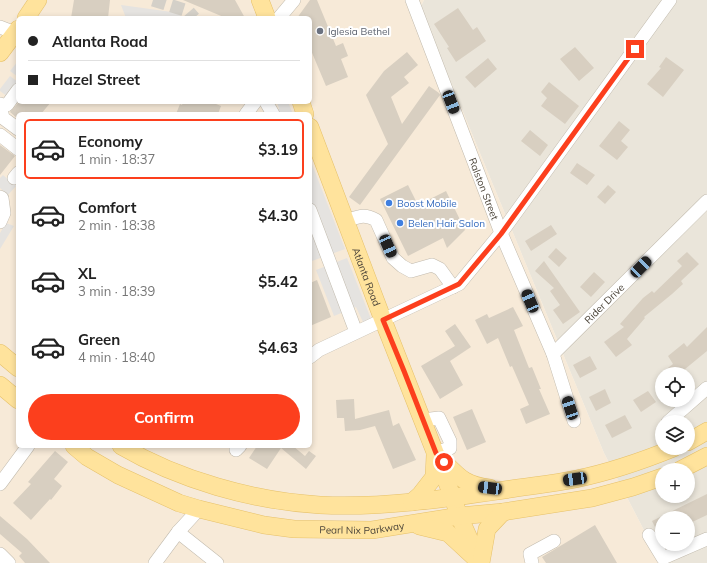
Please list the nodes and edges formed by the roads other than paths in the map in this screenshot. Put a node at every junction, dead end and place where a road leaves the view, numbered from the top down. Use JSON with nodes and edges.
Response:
{"nodes":[{"id":1,"x":38,"y":0,"type":"edge"},
{"id":2,"x":260,"y":0,"type":"edge"},
{"id":3,"x":294,"y":0,"type":"edge"},
{"id":4,"x":412,"y":0,"type":"edge"},
{"id":5,"x":670,"y":0,"type":"edge"},
{"id":6,"x":27,"y":16,"type":"edge"},
{"id":7,"x":266,"y":16,"type":"edge"},
{"id":8,"x":281,"y":16,"type":"edge"},
{"id":9,"x":13,"y":31,"type":"edge"},
{"id":10,"x":0,"y":53,"type":"edge"},
{"id":11,"x":16,"y":93,"type":"edge"},
{"id":12,"x":0,"y":104,"type":"edge"},
{"id":13,"x":16,"y":128,"type":"edge"},
{"id":14,"x":312,"y":132,"type":"edge"},
{"id":15,"x":0,"y":135,"type":"edge"},
{"id":16,"x":16,"y":147,"type":"edge"},
{"id":17,"x":0,"y":197,"type":"edge"},
{"id":18,"x":707,"y":201,"type":"edge"},
{"id":19,"x":312,"y":215,"type":"edge"},
{"id":20,"x":346,"y":221,"type":"junction"},
{"id":21,"x":0,"y":222,"type":"edge"},
{"id":22,"x":501,"y":234,"type":"junction"},
{"id":23,"x":453,"y":287,"type":"junction"},
{"id":24,"x":383,"y":320,"type":"junction"},
{"id":25,"x":356,"y":332,"type":"junction"},
{"id":26,"x":0,"y":353,"type":"edge"},
{"id":27,"x":552,"y":354,"type":"junction"},
{"id":28,"x":312,"y":355,"type":"edge"},
{"id":29,"x":16,"y":366,"type":"edge"},
{"id":30,"x":0,"y":385,"type":"edge"},
{"id":31,"x":707,"y":388,"type":"edge"},
{"id":32,"x":16,"y":398,"type":"edge"},
{"id":33,"x":676,"y":415,"type":"edge"},
{"id":34,"x":574,"y":421,"type":"dead end"},
{"id":35,"x":707,"y":432,"type":"edge"},
{"id":36,"x":695,"y":438,"type":"edge"},
{"id":37,"x":27,"y":448,"type":"edge"},
{"id":38,"x":77,"y":448,"type":"edge"},
{"id":39,"x":125,"y":448,"type":"edge"},
{"id":40,"x":436,"y":453,"type":"junction"},
{"id":41,"x":658,"y":455,"type":"edge"},
{"id":42,"x":707,"y":456,"type":"edge"},
{"id":43,"x":694,"y":463,"type":"edge"},
{"id":44,"x":655,"y":479,"type":"edge"},
{"id":45,"x":0,"y":484,"type":"edge"},
{"id":46,"x":504,"y":490,"type":"junction"},
{"id":47,"x":453,"y":498,"type":"junction"},
{"id":48,"x":412,"y":502,"type":"junction"},
{"id":49,"x":199,"y":509,"type":"junction"},
{"id":50,"x":503,"y":512,"type":"junction"},
{"id":51,"x":459,"y":516,"type":"junction"},
{"id":52,"x":411,"y":524,"type":"junction"},
{"id":53,"x":178,"y":532,"type":"junction"},
{"id":54,"x":649,"y":535,"type":"dead end"},
{"id":55,"x":707,"y":539,"type":"edge"},
{"id":56,"x":554,"y":541,"type":"dead end"},
{"id":57,"x":0,"y":554,"type":"edge"},
{"id":58,"x":8,"y":563,"type":"edge"},
{"id":59,"x":154,"y":563,"type":"edge"},
{"id":60,"x":217,"y":563,"type":"edge"},
{"id":61,"x":480,"y":563,"type":"edge"},
{"id":62,"x":532,"y":563,"type":"edge"}],
"edges":[{"from":1,"to":6,"type":"main road"},
{"from":2,"to":7,"type":"main road"},
{"from":3,"to":8,"type":"street"},
{"from":4,"to":22,"type":"street","name":"Ralston Street"},
{"from":5,"to":22,"type":"street"},
{"from":9,"to":10,"type":"main road"},
{"from":11,"to":12,"type":"street"},
{"from":12,"to":13,"type":"street"},
{"from":14,"to":20,"type":"main road","name":"Atlanta Road"},
{"from":15,"to":16,"type":"street"},
{"from":17,"to":21,"type":"street"},
{"from":18,"to":27,"type":"street","name":"Rider Drive"},
{"from":19,"to":25,"type":"street"},
{"from":20,"to":23,"type":"street"},
{"from":20,"to":24,"type":"main road","name":"Atlanta Road"},
{"from":22,"to":23,"type":"street"},
{"from":22,"to":27,"type":"street","name":"Ralston Street"},
{"from":23,"to":24,"type":"street"},
{"from":24,"to":25,"type":"street"},
{"from":24,"to":40,"type":"main road","name":"Atlanta Road"},
{"from":25,"to":28,"type":"street"},
{"from":26,"to":29,"type":"main road"},
{"from":27,"to":34,"type":"street","name":"Ralston Street"},
{"from":30,"to":32,"type":"main road"},
{"from":31,"to":33,"type":"street"},
{"from":35,"to":36,"type":"main road"},
{"from":37,"to":45,"type":"street"},
{"from":38,"to":49,"type":"main road","name":"Pearl Nix Parkway"},
{"from":39,"to":48,"type":"main road"},
{"from":40,"to":46,"type":"main road"},
{"from":40,"to":47,"type":"main road","name":"Atlanta Road"},
{"from":40,"to":48,"type":"main road"},
{"from":41,"to":46,"type":"main road"},
{"from":42,"to":43,"type":"main road"},
{"from":44,"to":50,"type":"main road","name":"Pearl Nix Parkway"},
{"from":46,"to":47,"type":"main road"},
{"from":47,"to":48,"type":"main road"},
{"from":47,"to":51,"type":"main road","name":"Atlanta Road"},
{"from":49,"to":52,"type":"main road","name":"Pearl Nix Parkway"},
{"from":49,"to":53,"type":"street"},
{"from":50,"to":51,"type":"main road","name":"Pearl Nix Parkway"},
{"from":50,"to":61,"type":"main road"},
{"from":51,"to":52,"type":"main road","name":"Pearl Nix Parkway"},
{"from":51,"to":61,"type":"main road","name":"Atlanta Road"},
{"from":52,"to":61,"type":"main road"},
{"from":53,"to":59,"type":"street"},
{"from":53,"to":60,"type":"street"},
{"from":54,"to":55,"type":"street"},
{"from":56,"to":62,"type":"street"},
{"from":57,"to":58,"type":"street"}]}
